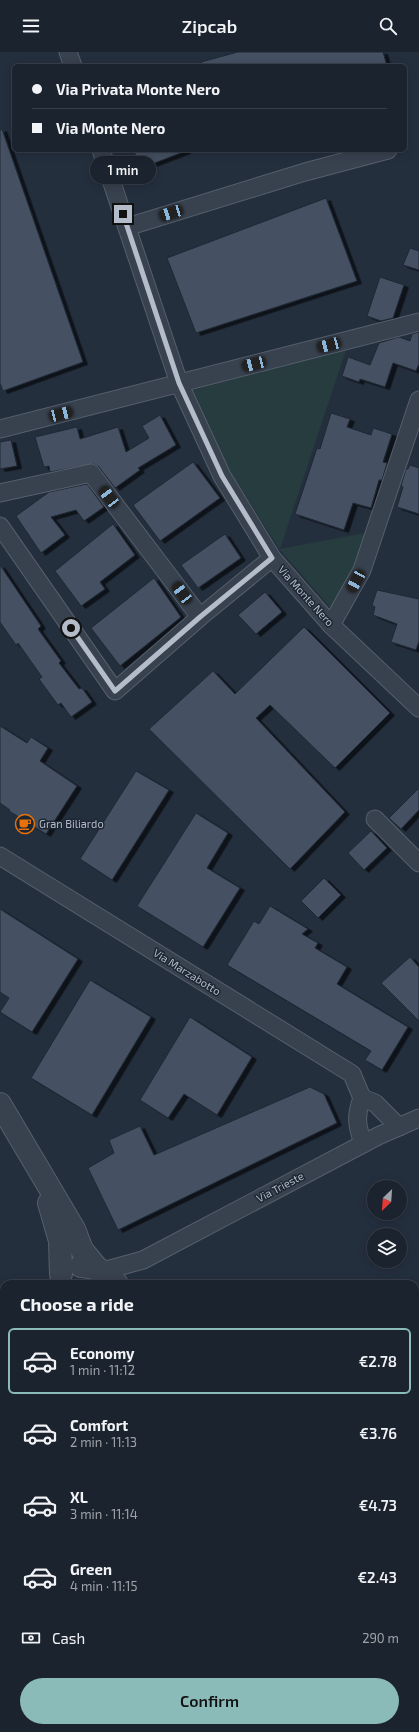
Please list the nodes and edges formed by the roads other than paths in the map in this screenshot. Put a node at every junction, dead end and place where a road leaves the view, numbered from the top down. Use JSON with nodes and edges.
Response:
{"nodes":[{"id":1,"x":68,"y":52,"type":"edge"},
{"id":2,"x":72,"y":64,"type":"edge"},
{"id":3,"x":102,"y":152,"type":"edge"},
{"id":4,"x":380,"y":152,"type":"edge"},
{"id":5,"x":127,"y":227,"type":"junction"},
{"id":6,"x":419,"y":322,"type":"edge"},
{"id":7,"x":179,"y":383,"type":"junction"},
{"id":8,"x":419,"y":400,"type":"edge"},
{"id":9,"x":0,"y":429,"type":"edge"},
{"id":10,"x":0,"y":493,"type":"edge"},
{"id":11,"x":0,"y":526,"type":"edge"},
{"id":12,"x":272,"y":558,"type":"junction"},
{"id":13,"x":200,"y":617,"type":"junction"},
{"id":14,"x":331,"y":625,"type":"junction"},
{"id":15,"x":419,"y":708,"type":"edge"},
{"id":16,"x":375,"y":819,"type":"dead end"},
{"id":17,"x":0,"y":856,"type":"edge"},
{"id":18,"x":419,"y":863,"type":"edge"},
{"id":19,"x":362,"y":1098,"type":"junction"},
{"id":20,"x":0,"y":1104,"type":"edge"},
{"id":21,"x":419,"y":1118,"type":"edge"},
{"id":22,"x":400,"y":1127,"type":"junction"},
{"id":23,"x":363,"y":1144,"type":"junction"},
{"id":24,"x":38,"y":1167,"type":"junction"},
{"id":25,"x":143,"y":1260,"type":"junction"},
{"id":26,"x":105,"y":1274,"type":"edge"},
{"id":27,"x":56,"y":1279,"type":"edge"},
{"id":28,"x":126,"y":1280,"type":"edge"}],
"edges":[{"from":1,"to":2,"type":"street"},
{"from":3,"to":5,"type":"street","name":"Via Monte Nero"},
{"from":4,"to":5,"type":"street"},
{"from":5,"to":7,"type":"street","name":"Via Monte Nero"},
{"from":6,"to":7,"type":"street"},
{"from":7,"to":9,"type":"street"},
{"from":7,"to":12,"type":"street","name":"Via Monte Nero"},
{"from":8,"to":14,"type":"street"},
{"from":10,"to":13,"type":"street"},
{"from":11,"to":13,"type":"street"},
{"from":12,"to":13,"type":"street"},
{"from":12,"to":14,"type":"street","name":"Via Monte Nero"},
{"from":14,"to":15,"type":"street","name":"Via Monte Nero"},
{"from":16,"to":18,"type":"street"},
{"from":17,"to":19,"type":"street","name":"Via Marzabotto"},
{"from":19,"to":22,"type":"street"},
{"from":19,"to":23,"type":"street"},
{"from":20,"to":24,"type":"street"},
{"from":21,"to":22,"type":"street","name":"Via Trieste"},
{"from":22,"to":23,"type":"street","name":"Via Trieste"},
{"from":23,"to":25,"type":"street","name":"Via Trieste"},
{"from":24,"to":26,"type":"street"},
{"from":24,"to":27,"type":"street"},
{"from":25,"to":26,"type":"street","name":"Via Trieste"},
{"from":25,"to":28,"type":"street","name":"Via Trieste"},
{"from":26,"to":27,"type":"street"}]}
